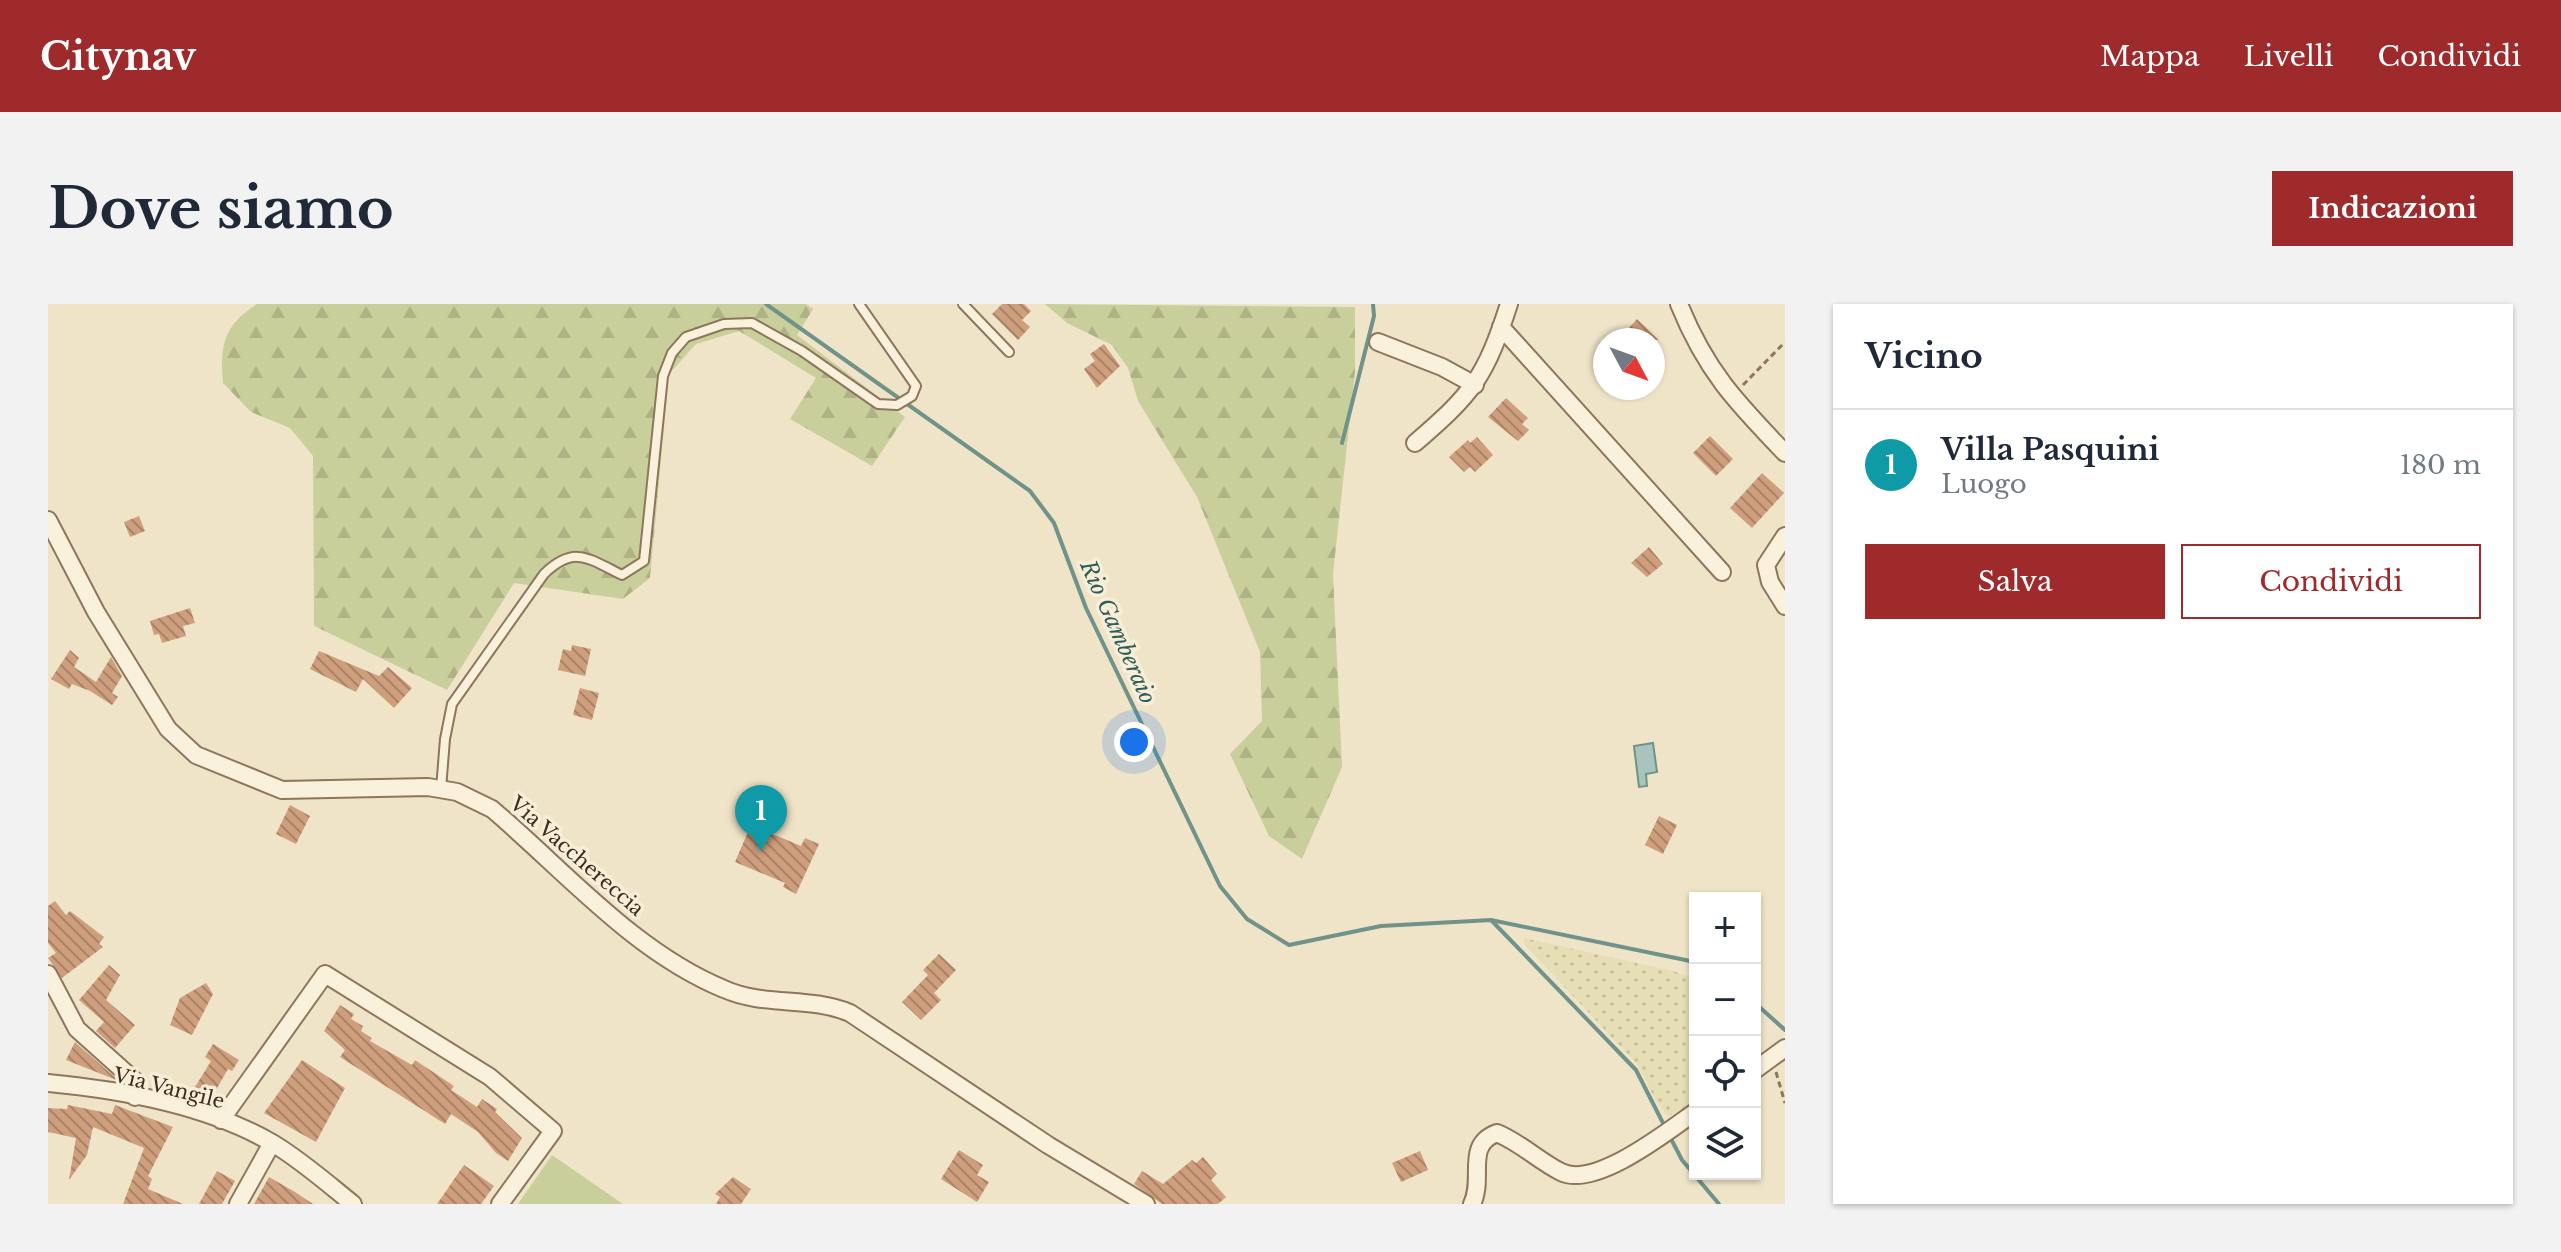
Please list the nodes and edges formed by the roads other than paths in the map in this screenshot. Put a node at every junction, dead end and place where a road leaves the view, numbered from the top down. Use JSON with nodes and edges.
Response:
{"nodes":[{"id":1,"x":859,"y":304,"type":"edge"},
{"id":2,"x":963,"y":304,"type":"edge"},
{"id":3,"x":1509,"y":304,"type":"edge"},
{"id":4,"x":1679,"y":304,"type":"edge"},
{"id":5,"x":1501,"y":327,"type":"junction"},
{"id":6,"x":1378,"y":342,"type":"dead end"},
{"id":7,"x":1009,"y":352,"type":"dead end"},
{"id":8,"x":1475,"y":385,"type":"junction"},
{"id":9,"x":1415,"y":443,"type":"dead end"},
{"id":10,"x":1785,"y":453,"type":"edge"},
{"id":11,"x":48,"y":520,"type":"edge"},
{"id":12,"x":1785,"y":536,"type":"edge"},
{"id":13,"x":1722,"y":572,"type":"dead end"},
{"id":14,"x":1785,"y":606,"type":"edge"},
{"id":15,"x":441,"y":789,"type":"junction"},
{"id":16,"x":48,"y":974,"type":"edge"},
{"id":17,"x":1779,"y":1053,"type":"edge"},
{"id":18,"x":1761,"y":1066,"type":"edge"},
{"id":19,"x":48,"y":1083,"type":"edge"},
{"id":20,"x":135,"y":1097,"type":"junction"},
{"id":21,"x":1689,"y":1116,"type":"edge"},
{"id":22,"x":221,"y":1120,"type":"junction"},
{"id":23,"x":272,"y":1143,"type":"junction"},
{"id":24,"x":238,"y":1204,"type":"edge"},
{"id":25,"x":353,"y":1204,"type":"edge"},
{"id":26,"x":500,"y":1204,"type":"edge"},
{"id":27,"x":1146,"y":1204,"type":"edge"},
{"id":28,"x":1472,"y":1204,"type":"edge"}],
"edges":[{"from":1,"to":15,"type":"lane"},
{"from":2,"to":7,"type":"lane"},
{"from":3,"to":5,"type":"street"},
{"from":4,"to":10,"type":"street"},
{"from":5,"to":8,"type":"street"},
{"from":5,"to":13,"type":"street"},
{"from":6,"to":8,"type":"street"},
{"from":8,"to":9,"type":"street"},
{"from":11,"to":15,"type":"street","name":"Via Vacchereccia"},
{"from":12,"to":14,"type":"street"},
{"from":15,"to":27,"type":"street","name":"Via Vacchereccia"},
{"from":16,"to":20,"type":"street"},
{"from":17,"to":18,"type":"street"},
{"from":19,"to":20,"type":"street","name":"Via Vangile"},
{"from":20,"to":22,"type":"street","name":"Via Vangile"},
{"from":21,"to":28,"type":"street"},
{"from":22,"to":23,"type":"street","name":"Via Vangile"},
{"from":22,"to":26,"type":"street"},
{"from":23,"to":24,"type":"street"},
{"from":23,"to":25,"type":"street","name":"Via Vangile"}]}
